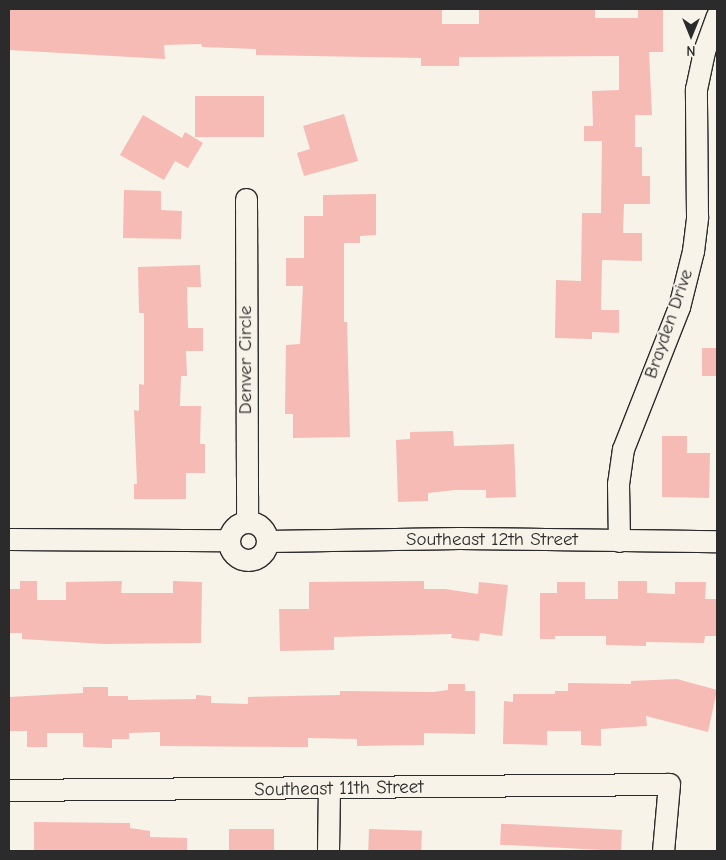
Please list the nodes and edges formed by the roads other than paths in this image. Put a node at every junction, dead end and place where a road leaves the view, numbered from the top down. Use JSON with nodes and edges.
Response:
{"nodes":[{"id":1,"x":717,"y":16,"type":"edge"},
{"id":2,"x":246,"y":199,"type":"dead end"},
{"id":3,"x":247,"y":522,"type":"junction"},
{"id":4,"x":9,"y":539,"type":"edge"},
{"id":5,"x":228,"y":540,"type":"junction"},
{"id":6,"x":267,"y":541,"type":"junction"},
{"id":7,"x":619,"y":541,"type":"junction"},
{"id":8,"x":717,"y":541,"type":"edge"},
{"id":9,"x":9,"y":790,"type":"edge"},
{"id":10,"x":329,"y":790,"type":"junction"},
{"id":11,"x":328,"y":851,"type":"edge"},
{"id":12,"x":663,"y":851,"type":"edge"}],
"edges":[{"from":1,"to":7,"type":"street","name":"Brayden Drive"},
{"from":2,"to":3,"type":"street","name":"Denver Circle"},
{"from":3,"to":5,"type":"street"},
{"from":3,"to":6,"type":"street"},
{"from":4,"to":5,"type":"street"},
{"from":5,"to":6,"type":"street"},
{"from":6,"to":7,"type":"street","name":"Southeast 12th Street"},
{"from":7,"to":8,"type":"street","name":"Southeast 12th Street"},
{"from":9,"to":10,"type":"street","name":"Southeast 11th Street"},
{"from":10,"to":11,"type":"street"},
{"from":10,"to":12,"type":"street","name":"Southeast 11th Street"}]}
